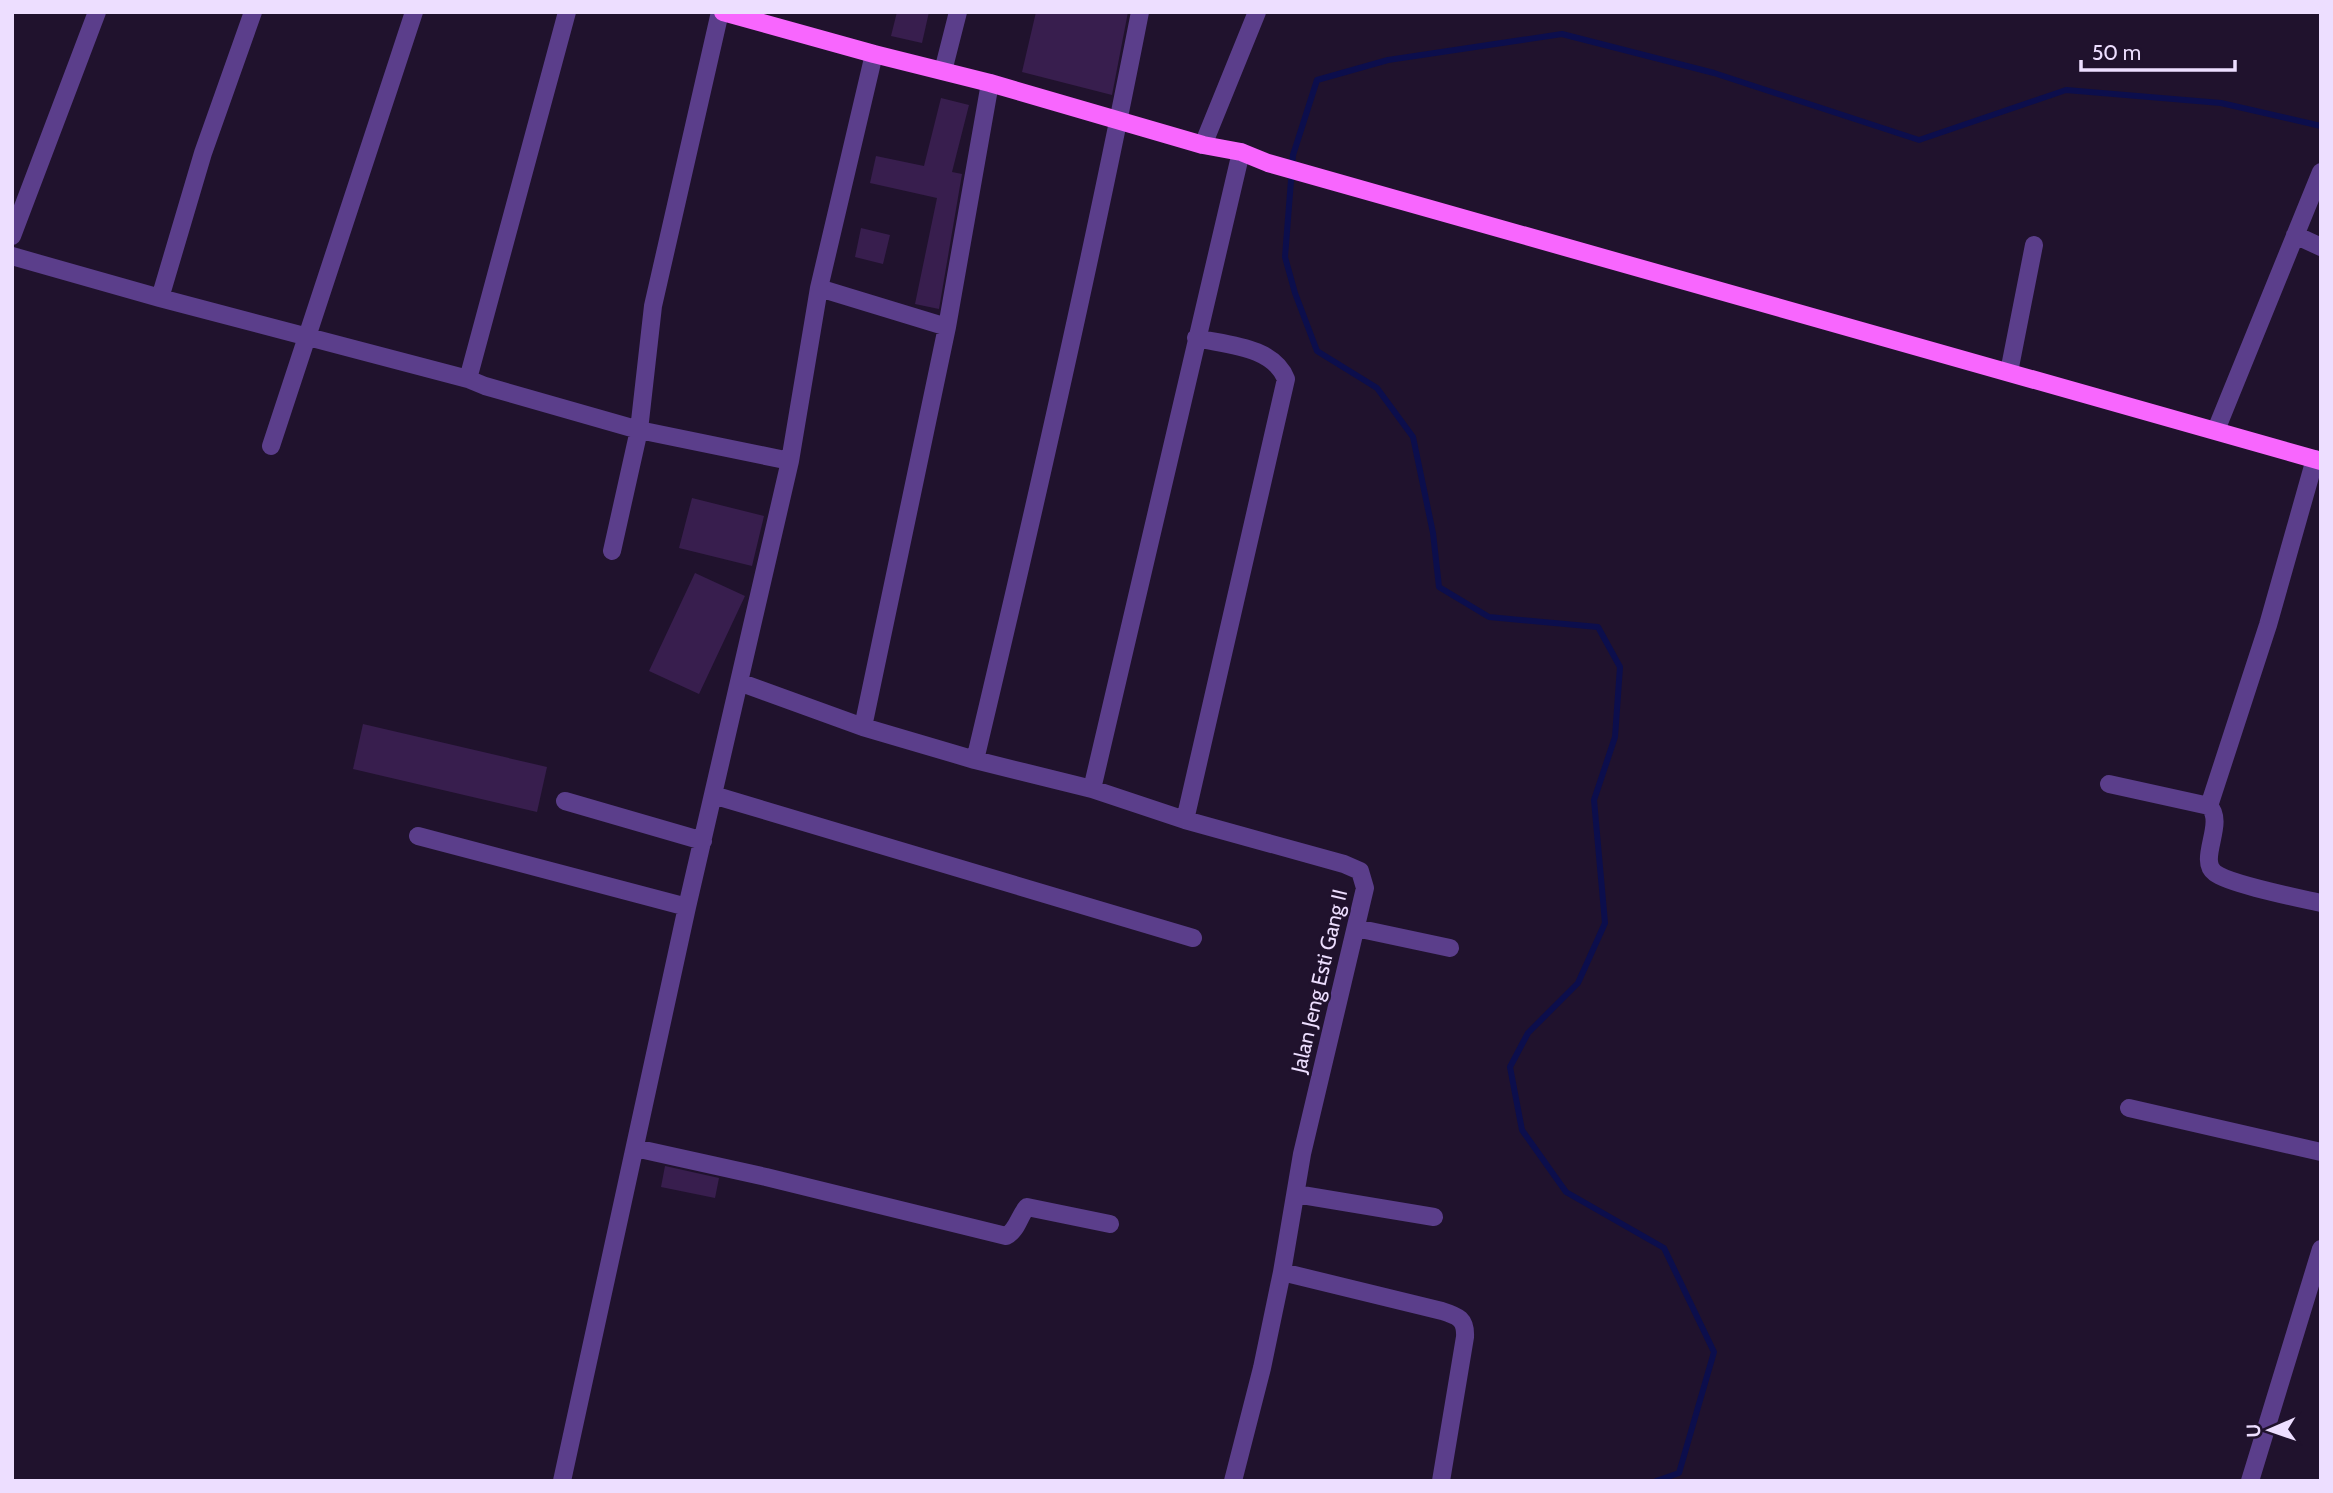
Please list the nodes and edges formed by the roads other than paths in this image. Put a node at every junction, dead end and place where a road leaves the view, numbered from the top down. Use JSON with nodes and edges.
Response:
{"nodes":[{"id":1,"x":97,"y":12,"type":"edge"},
{"id":2,"x":253,"y":12,"type":"edge"},
{"id":3,"x":414,"y":12,"type":"edge"},
{"id":4,"x":567,"y":12,"type":"edge"},
{"id":5,"x":721,"y":12,"type":"edge"},
{"id":6,"x":958,"y":12,"type":"edge"},
{"id":7,"x":1140,"y":12,"type":"edge"},
{"id":8,"x":1257,"y":12,"type":"edge"},
{"id":9,"x":874,"y":54,"type":"junction"},
{"id":10,"x":943,"y":71,"type":"junction"},
{"id":11,"x":990,"y":83,"type":"junction"},
{"id":12,"x":1119,"y":120,"type":"junction"},
{"id":13,"x":1203,"y":145,"type":"junction"},
{"id":14,"x":1241,"y":152,"type":"junction"},
{"id":15,"x":2321,"y":172,"type":"edge"},
{"id":16,"x":2295,"y":235,"type":"junction"},
{"id":17,"x":12,"y":236,"type":"edge"},
{"id":18,"x":2034,"y":246,"type":"dead end"},
{"id":19,"x":2321,"y":247,"type":"edge"},
{"id":20,"x":12,"y":256,"type":"edge"},
{"id":21,"x":818,"y":288,"type":"junction"},
{"id":22,"x":160,"y":298,"type":"junction"},
{"id":23,"x":947,"y":327,"type":"junction"},
{"id":24,"x":307,"y":337,"type":"junction"},
{"id":25,"x":1196,"y":338,"type":"junction"},
{"id":26,"x":2009,"y":372,"type":"junction"},
{"id":27,"x":468,"y":379,"type":"junction"},
{"id":28,"x":639,"y":430,"type":"junction"},
{"id":29,"x":2216,"y":430,"type":"junction"},
{"id":30,"x":271,"y":446,"type":"dead end"},
{"id":31,"x":2318,"y":460,"type":"edge"},
{"id":32,"x":790,"y":461,"type":"junction"},
{"id":33,"x":612,"y":551,"type":"dead end"},
{"id":34,"x":739,"y":682,"type":"junction"},
{"id":35,"x":863,"y":727,"type":"junction"},
{"id":36,"x":975,"y":760,"type":"junction"},
{"id":37,"x":2109,"y":784,"type":"dead end"},
{"id":38,"x":1092,"y":789,"type":"junction"},
{"id":39,"x":713,"y":795,"type":"junction"},
{"id":40,"x":565,"y":801,"type":"dead end"},
{"id":41,"x":2208,"y":806,"type":"junction"},
{"id":42,"x":1185,"y":820,"type":"junction"},
{"id":43,"x":418,"y":836,"type":"dead end"},
{"id":44,"x":703,"y":841,"type":"junction"},
{"id":45,"x":2321,"y":903,"type":"edge"},
{"id":46,"x":687,"y":907,"type":"junction"},
{"id":47,"x":1356,"y":928,"type":"junction"},
{"id":48,"x":1193,"y":938,"type":"dead end"},
{"id":49,"x":1450,"y":948,"type":"dead end"},
{"id":50,"x":2129,"y":1108,"type":"dead end"},
{"id":51,"x":635,"y":1148,"type":"junction"},
{"id":52,"x":2321,"y":1152,"type":"edge"},
{"id":53,"x":1296,"y":1194,"type":"junction"},
{"id":54,"x":1434,"y":1217,"type":"dead end"},
{"id":55,"x":1110,"y":1224,"type":"dead end"},
{"id":56,"x":2321,"y":1249,"type":"edge"},
{"id":57,"x":1282,"y":1272,"type":"junction"},
{"id":58,"x":562,"y":1481,"type":"edge"},
{"id":59,"x":1233,"y":1481,"type":"edge"},
{"id":60,"x":1441,"y":1481,"type":"edge"},
{"id":61,"x":2250,"y":1481,"type":"edge"}],
"edges":[{"from":1,"to":17,"type":"street"},
{"from":2,"to":22,"type":"street"},
{"from":3,"to":24,"type":"street"},
{"from":4,"to":27,"type":"street"},
{"from":5,"to":9,"type":"main road"},
{"from":5,"to":28,"type":"street"},
{"from":6,"to":10,"type":"street"},
{"from":7,"to":12,"type":"street"},
{"from":8,"to":13,"type":"street"},
{"from":9,"to":10,"type":"main road"},
{"from":9,"to":21,"type":"street"},
{"from":10,"to":11,"type":"main road"},
{"from":11,"to":12,"type":"main road"},
{"from":11,"to":23,"type":"street"},
{"from":12,"to":13,"type":"main road"},
{"from":12,"to":36,"type":"street"},
{"from":13,"to":14,"type":"main road"},
{"from":14,"to":25,"type":"street"},
{"from":14,"to":26,"type":"main road"},
{"from":15,"to":16,"type":"street"},
{"from":16,"to":19,"type":"street"},
{"from":16,"to":29,"type":"street"},
{"from":18,"to":26,"type":"street"},
{"from":20,"to":22,"type":"street"},
{"from":21,"to":23,"type":"street"},
{"from":21,"to":32,"type":"street"},
{"from":22,"to":24,"type":"street"},
{"from":23,"to":35,"type":"street"},
{"from":24,"to":27,"type":"street"},
{"from":24,"to":30,"type":"street"},
{"from":25,"to":38,"type":"street"},
{"from":25,"to":42,"type":"street"},
{"from":26,"to":29,"type":"main road"},
{"from":27,"to":28,"type":"street"},
{"from":28,"to":32,"type":"street"},
{"from":28,"to":33,"type":"street"},
{"from":29,"to":31,"type":"main road"},
{"from":31,"to":41,"type":"street"},
{"from":32,"to":34,"type":"street"},
{"from":34,"to":35,"type":"street","name":"Jalan Jeng Esti Gang II"},
{"from":34,"to":39,"type":"street"},
{"from":35,"to":36,"type":"street","name":"Jalan Jeng Esti Gang II"},
{"from":36,"to":38,"type":"street","name":"Jalan Jeng Esti Gang II"},
{"from":37,"to":41,"type":"street"},
{"from":38,"to":42,"type":"street","name":"Jalan Jeng Esti Gang II"},
{"from":39,"to":44,"type":"street"},
{"from":39,"to":48,"type":"street"},
{"from":40,"to":44,"type":"street"},
{"from":41,"to":45,"type":"street"},
{"from":42,"to":47,"type":"street","name":"Jalan Jeng Esti Gang II"},
{"from":43,"to":46,"type":"street"},
{"from":44,"to":46,"type":"street"},
{"from":46,"to":51,"type":"street"},
{"from":47,"to":49,"type":"street"},
{"from":47,"to":53,"type":"street","name":"Jalan Jeng Esti Gang II"},
{"from":50,"to":52,"type":"street"},
{"from":51,"to":55,"type":"street"},
{"from":51,"to":58,"type":"street"},
{"from":53,"to":54,"type":"street"},
{"from":53,"to":57,"type":"street","name":"Jalan Jeng Esti Gang II"},
{"from":56,"to":61,"type":"street"},
{"from":57,"to":59,"type":"street","name":"Jalan Jeng Esti Gang II"},
{"from":57,"to":60,"type":"street"}]}
